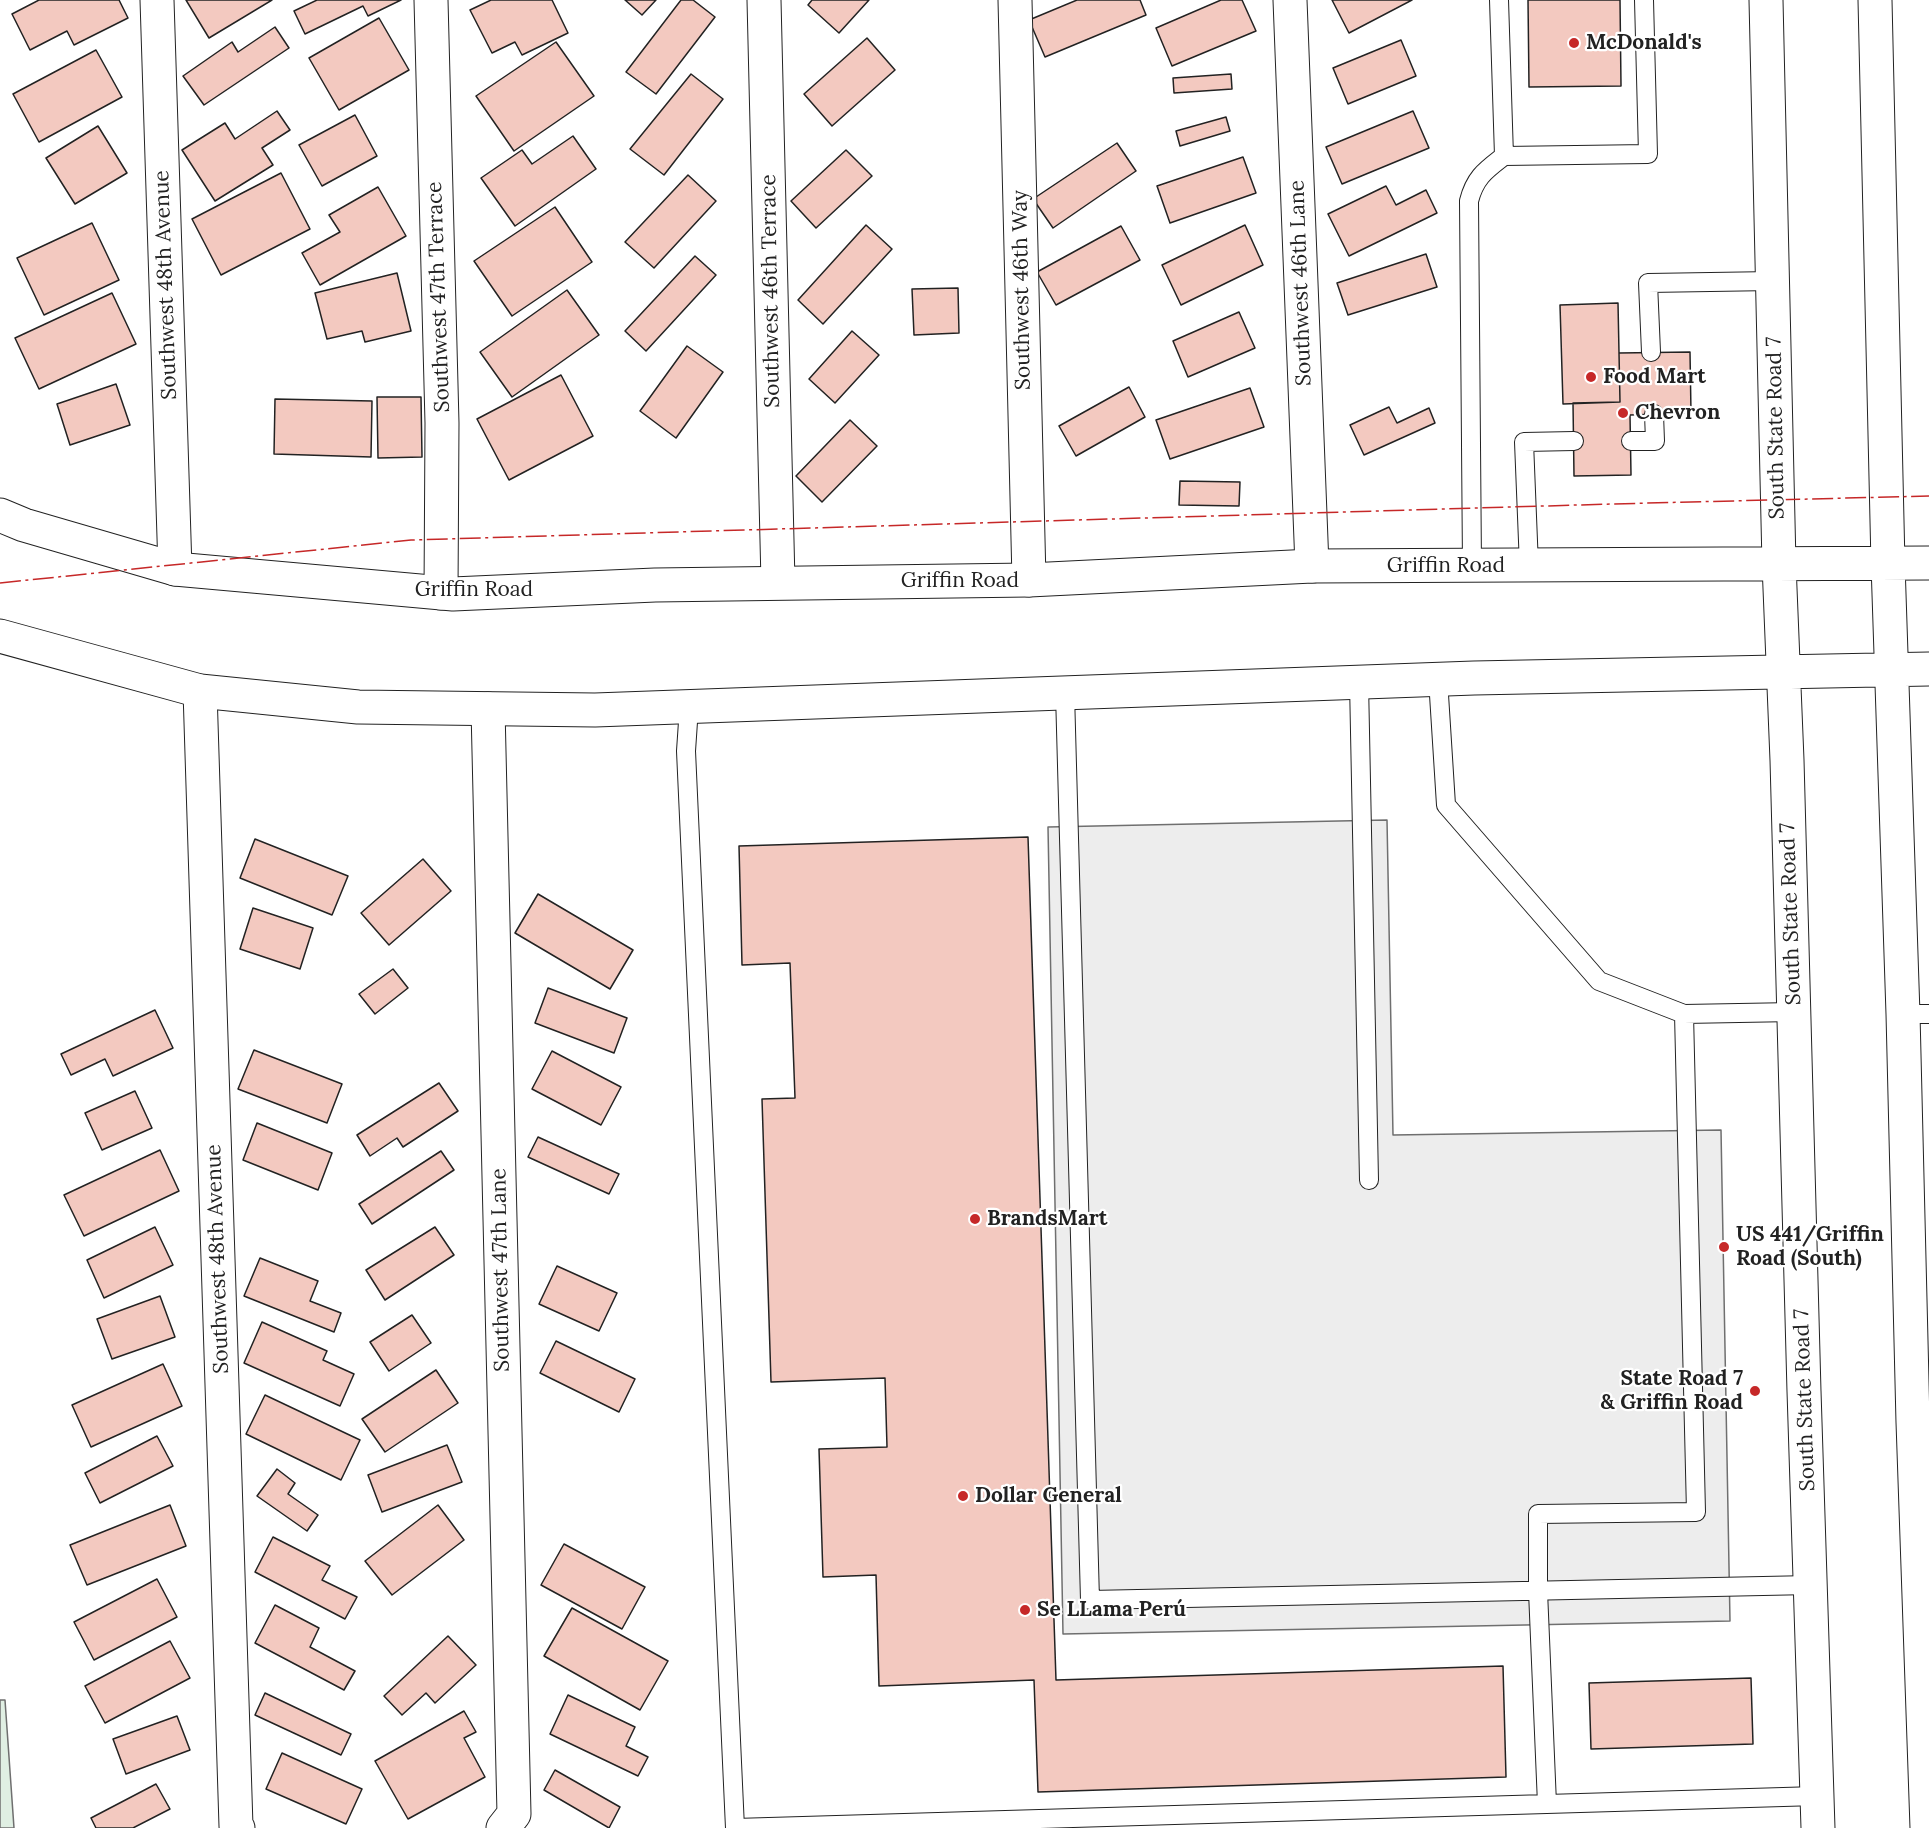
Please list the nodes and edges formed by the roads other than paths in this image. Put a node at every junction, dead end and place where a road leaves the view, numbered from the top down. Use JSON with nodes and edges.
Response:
{"nodes":[{"id":1,"x":157,"y":0,"type":"edge"},
{"id":2,"x":431,"y":0,"type":"edge"},
{"id":3,"x":764,"y":0,"type":"edge"},
{"id":4,"x":1015,"y":0,"type":"edge"},
{"id":5,"x":1290,"y":0,"type":"edge"},
{"id":6,"x":1499,"y":0,"type":"edge"},
{"id":7,"x":1644,"y":0,"type":"edge"},
{"id":8,"x":1766,"y":0,"type":"edge"},
{"id":9,"x":1875,"y":0,"type":"edge"},
{"id":10,"x":1504,"y":156,"type":"junction"},
{"id":11,"x":1773,"y":281,"type":"junction"},
{"id":12,"x":1651,"y":352,"type":"dead end"},
{"id":13,"x":1654,"y":414,"type":"dead end"},
{"id":14,"x":1574,"y":441,"type":"dead end"},
{"id":15,"x":1631,"y":441,"type":"dead end"},
{"id":16,"x":0,"y":515,"type":"edge"},
{"id":17,"x":1929,"y":563,"type":"edge"},
{"id":18,"x":1779,"y":564,"type":"junction"},
{"id":19,"x":1888,"y":564,"type":"junction"},
{"id":20,"x":1312,"y":566,"type":"junction"},
{"id":21,"x":1472,"y":566,"type":"junction"},
{"id":22,"x":1529,"y":566,"type":"junction"},
{"id":23,"x":176,"y":569,"type":"junction"},
{"id":24,"x":1029,"y":580,"type":"junction"},
{"id":25,"x":778,"y":582,"type":"junction"},
{"id":26,"x":441,"y":593,"type":"junction"},
{"id":27,"x":0,"y":636,"type":"edge"},
{"id":28,"x":1929,"y":669,"type":"edge"},
{"id":29,"x":1891,"y":670,"type":"junction"},
{"id":30,"x":1784,"y":672,"type":"junction"},
{"id":31,"x":1438,"y":679,"type":"junction"},
{"id":32,"x":1359,"y":682,"type":"junction"},
{"id":33,"x":200,"y":692,"type":"junction"},
{"id":34,"x":1065,"y":693,"type":"junction"},
{"id":35,"x":689,"y":707,"type":"junction"},
{"id":36,"x":488,"y":709,"type":"junction"},
{"id":37,"x":1794,"y":1012,"type":"junction"},
{"id":38,"x":1684,"y":1014,"type":"junction"},
{"id":39,"x":1916,"y":1014,"type":"edge"},
{"id":40,"x":1369,"y":1180,"type":"dead end"},
{"id":41,"x":1811,"y":1585,"type":"junction"},
{"id":42,"x":1538,"y":1591,"type":"junction"},
{"id":43,"x":1547,"y":1804,"type":"junction"},
{"id":44,"x":1818,"y":1812,"type":"edge"},
{"id":45,"x":1927,"y":1815,"type":"edge"},
{"id":46,"x":237,"y":1827,"type":"edge"},
{"id":47,"x":503,"y":1828,"type":"edge"}],
"edges":[{"from":1,"to":23,"type":"main road","name":"Southwest 48th Avenue"},
{"from":2,"to":26,"type":"main road","name":"Southwest 47th Terrace"},
{"from":3,"to":25,"type":"main road","name":"Southwest 46th Terrace"},
{"from":4,"to":24,"type":"main road","name":"Southwest 46th Way"},
{"from":5,"to":20,"type":"main road","name":"Southwest 46th Lane"},
{"from":6,"to":10,"type":"lane"},
{"from":7,"to":10,"type":"lane"},
{"from":8,"to":11,"type":"main road","name":"South State Road 7"},
{"from":9,"to":19,"type":"main road"},
{"from":10,"to":21,"type":"lane"},
{"from":11,"to":12,"type":"lane"},
{"from":11,"to":18,"type":"main road","name":"South State Road 7"},
{"from":13,"to":15,"type":"lane"},
{"from":14,"to":22,"type":"lane"},
{"from":16,"to":23,"type":"main road","name":"Griffin Road"},
{"from":17,"to":19,"type":"main road","name":"Griffin Road"},
{"from":18,"to":19,"type":"main road","name":"Griffin Road"},
{"from":18,"to":22,"type":"main road","name":"Griffin Road"},
{"from":18,"to":30,"type":"main road","name":"South State Road 7"},
{"from":19,"to":29,"type":"main road"},
{"from":20,"to":21,"type":"main road","name":"Griffin Road"},
{"from":20,"to":24,"type":"main road","name":"Griffin Road"},
{"from":21,"to":22,"type":"main road","name":"Griffin Road"},
{"from":23,"to":26,"type":"main road","name":"Griffin Road"},
{"from":24,"to":25,"type":"main road","name":"Griffin Road"},
{"from":25,"to":26,"type":"main road","name":"Griffin Road"},
{"from":27,"to":33,"type":"main road"},
{"from":28,"to":29,"type":"main road"},
{"from":29,"to":30,"type":"main road"},
{"from":29,"to":39,"type":"main road"},
{"from":30,"to":31,"type":"main road"},
{"from":30,"to":37,"type":"main road","name":"South State Road 7"},
{"from":31,"to":32,"type":"main road"},
{"from":31,"to":38,"type":"lane"},
{"from":32,"to":34,"type":"main road"},
{"from":32,"to":40,"type":"lane"},
{"from":33,"to":36,"type":"main road"},
{"from":33,"to":46,"type":"main road","name":"Southwest 48th Avenue"},
{"from":34,"to":35,"type":"main road"},
{"from":34,"to":42,"type":"lane"},
{"from":35,"to":36,"type":"main road"},
{"from":35,"to":43,"type":"lane"},
{"from":36,"to":47,"type":"main road","name":"Southwest 47th Lane"},
{"from":37,"to":38,"type":"lane"},
{"from":37,"to":41,"type":"main road","name":"South State Road 7"},
{"from":38,"to":42,"type":"lane"},
{"from":39,"to":45,"type":"main road"},
{"from":41,"to":42,"type":"lane"},
{"from":41,"to":44,"type":"main road","name":"South State Road 7"},
{"from":42,"to":43,"type":"lane"},
{"from":43,"to":44,"type":"lane"}]}
